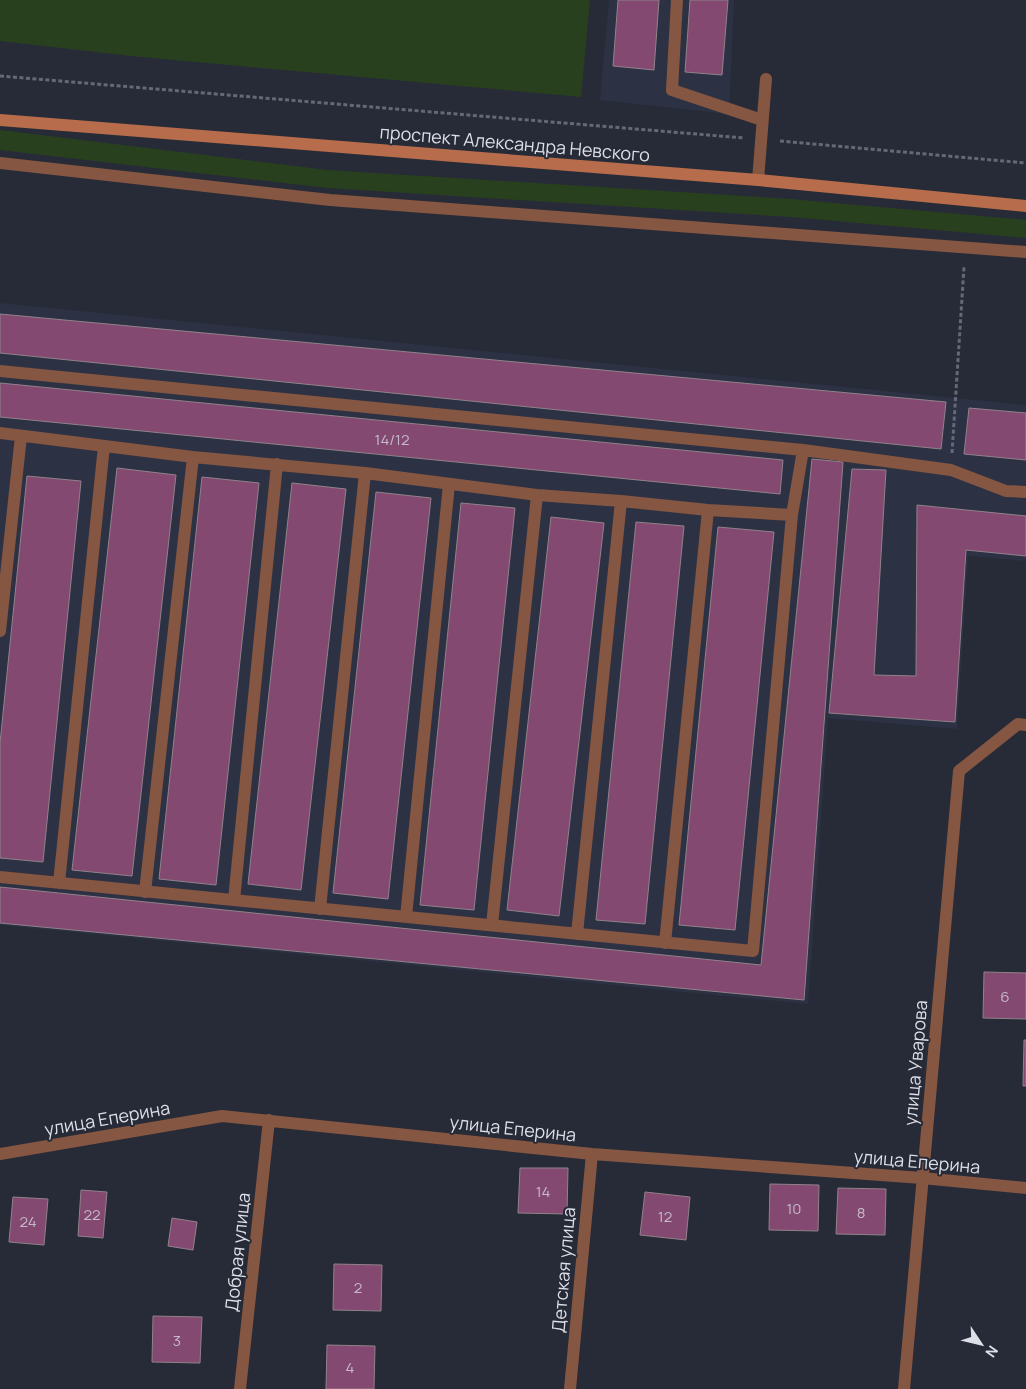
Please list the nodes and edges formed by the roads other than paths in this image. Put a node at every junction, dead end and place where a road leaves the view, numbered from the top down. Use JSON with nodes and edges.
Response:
{"nodes":[{"id":1,"x":677,"y":0,"type":"edge"},
{"id":2,"x":766,"y":79,"type":"dead end"},
{"id":3,"x":0,"y":120,"type":"edge"},
{"id":4,"x":762,"y":120,"type":"junction"},
{"id":5,"x":0,"y":163,"type":"edge"},
{"id":6,"x":758,"y":180,"type":"junction"},
{"id":7,"x":1026,"y":206,"type":"edge"},
{"id":8,"x":1026,"y":252,"type":"edge"},
{"id":9,"x":0,"y":371,"type":"edge"},
{"id":10,"x":0,"y":433,"type":"edge"},
{"id":11,"x":21,"y":436,"type":"junction"},
{"id":12,"x":104,"y":446,"type":"junction"},
{"id":13,"x":803,"y":450,"type":"junction"},
{"id":14,"x":193,"y":457,"type":"junction"},
{"id":15,"x":277,"y":464,"type":"junction"},
{"id":16,"x":364,"y":473,"type":"junction"},
{"id":17,"x":448,"y":484,"type":"junction"},
{"id":18,"x":1026,"y":492,"type":"edge"},
{"id":19,"x":537,"y":495,"type":"junction"},
{"id":20,"x":621,"y":501,"type":"junction"},
{"id":21,"x":708,"y":510,"type":"junction"},
{"id":22,"x":792,"y":515,"type":"junction"},
{"id":23,"x":0,"y":631,"type":"edge"},
{"id":24,"x":1026,"y":725,"type":"edge"},
{"id":25,"x":0,"y":877,"type":"edge"},
{"id":26,"x":59,"y":883,"type":"junction"},
{"id":27,"x":145,"y":892,"type":"junction"},
{"id":28,"x":234,"y":900,"type":"junction"},
{"id":29,"x":320,"y":909,"type":"junction"},
{"id":30,"x":406,"y":918,"type":"junction"},
{"id":31,"x":492,"y":925,"type":"junction"},
{"id":32,"x":577,"y":934,"type":"junction"},
{"id":33,"x":665,"y":943,"type":"junction"},
{"id":34,"x":270,"y":1120,"type":"junction"},
{"id":35,"x":0,"y":1154,"type":"edge"},
{"id":36,"x":592,"y":1154,"type":"junction"},
{"id":37,"x":922,"y":1178,"type":"junction"},
{"id":38,"x":1026,"y":1188,"type":"edge"},
{"id":39,"x":240,"y":1389,"type":"edge"},
{"id":40,"x":570,"y":1389,"type":"edge"},
{"id":41,"x":904,"y":1389,"type":"edge"}],
"edges":[{"from":1,"to":4,"type":"street"},
{"from":2,"to":4,"type":"street"},
{"from":3,"to":6,"type":"main road","name":"проспект Александра Невского"},
{"from":4,"to":6,"type":"street"},
{"from":5,"to":8,"type":"street"},
{"from":6,"to":7,"type":"main road","name":"проспект Александра Невского"},
{"from":9,"to":13,"type":"street"},
{"from":10,"to":11,"type":"street"},
{"from":11,"to":12,"type":"street"},
{"from":11,"to":23,"type":"street"},
{"from":12,"to":14,"type":"street"},
{"from":12,"to":26,"type":"street"},
{"from":13,"to":18,"type":"street"},
{"from":13,"to":22,"type":"street"},
{"from":14,"to":15,"type":"street"},
{"from":14,"to":27,"type":"street"},
{"from":15,"to":16,"type":"street"},
{"from":15,"to":28,"type":"street"},
{"from":16,"to":17,"type":"street"},
{"from":16,"to":29,"type":"street"},
{"from":17,"to":19,"type":"street"},
{"from":17,"to":30,"type":"street"},
{"from":19,"to":20,"type":"street"},
{"from":19,"to":31,"type":"street"},
{"from":20,"to":21,"type":"street"},
{"from":20,"to":32,"type":"street"},
{"from":21,"to":22,"type":"street"},
{"from":21,"to":33,"type":"street"},
{"from":22,"to":33,"type":"street"},
{"from":24,"to":37,"type":"street","name":"улица Уварова"},
{"from":25,"to":26,"type":"street"},
{"from":26,"to":27,"type":"street"},
{"from":27,"to":28,"type":"street"},
{"from":28,"to":29,"type":"street"},
{"from":29,"to":30,"type":"street"},
{"from":30,"to":31,"type":"street"},
{"from":31,"to":32,"type":"street"},
{"from":32,"to":33,"type":"street"},
{"from":34,"to":35,"type":"street","name":"улица Еперина"},
{"from":34,"to":36,"type":"street","name":"улица Еперина"},
{"from":34,"to":39,"type":"street","name":"Добрая улица"},
{"from":36,"to":37,"type":"street","name":"улица Еперина"},
{"from":36,"to":40,"type":"street","name":"Детская улица"},
{"from":37,"to":38,"type":"street","name":"улица Еперина"},
{"from":37,"to":41,"type":"street","name":"улица Уварова"}]}
